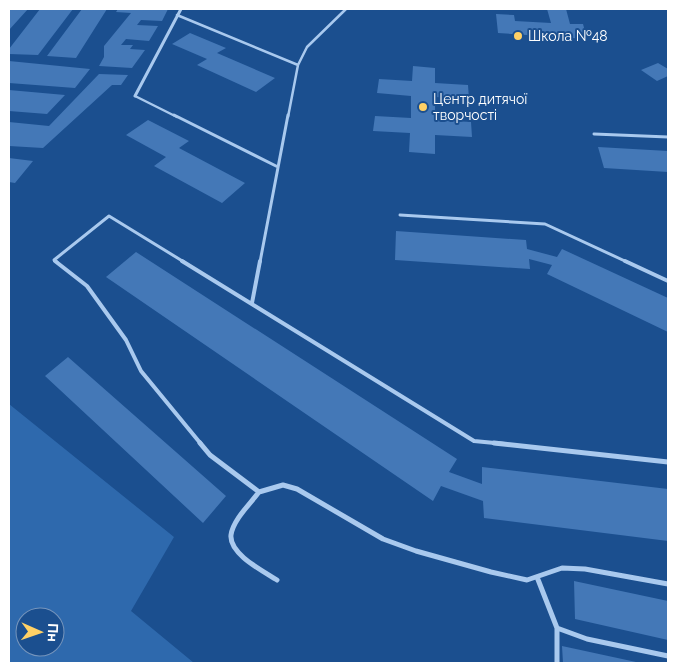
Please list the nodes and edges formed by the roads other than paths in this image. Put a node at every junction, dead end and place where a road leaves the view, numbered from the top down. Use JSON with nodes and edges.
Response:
{"nodes":[{"id":1,"x":181,"y":9,"type":"edge"},
{"id":2,"x":346,"y":9,"type":"edge"},
{"id":3,"x":178,"y":15,"type":"junction"},
{"id":4,"x":298,"y":65,"type":"junction"},
{"id":5,"x":135,"y":96,"type":"joint"},
{"id":6,"x":594,"y":134,"type":"dead end"},
{"id":7,"x":668,"y":138,"type":"edge"},
{"id":8,"x":278,"y":167,"type":"junction"},
{"id":9,"x":400,"y":215,"type":"dead end"},
{"id":10,"x":668,"y":281,"type":"edge"},
{"id":11,"x":252,"y":304,"type":"junction"},
{"id":12,"x":668,"y":462,"type":"edge"},
{"id":13,"x":259,"y":492,"type":"junction"},
{"id":14,"x":537,"y":577,"type":"junction"},
{"id":15,"x":276,"y":580,"type":"dead end"},
{"id":16,"x":668,"y":584,"type":"edge"},
{"id":17,"x":557,"y":628,"type":"junction"},
{"id":18,"x":668,"y":656,"type":"edge"},
{"id":19,"x":557,"y":663,"type":"edge"}],
"edges":[{"from":1,"to":3,"type":"street"},
{"from":2,"to":4,"type":"lane"},
{"from":3,"to":4,"type":"lane"},
{"from":3,"to":5,"type":"street"},
{"from":4,"to":8,"type":"lane"},
{"from":5,"to":8,"type":"lane"},
{"from":6,"to":7,"type":"lane"},
{"from":8,"to":11,"type":"lane"},
{"from":9,"to":10,"type":"lane"},
{"from":11,"to":12,"type":"lane"},
{"from":11,"to":13,"type":"lane"},
{"from":13,"to":14,"type":"lane"},
{"from":13,"to":15,"type":"lane"},
{"from":14,"to":16,"type":"lane"},
{"from":14,"to":17,"type":"lane"},
{"from":17,"to":18,"type":"lane"},
{"from":17,"to":19,"type":"lane"}]}
